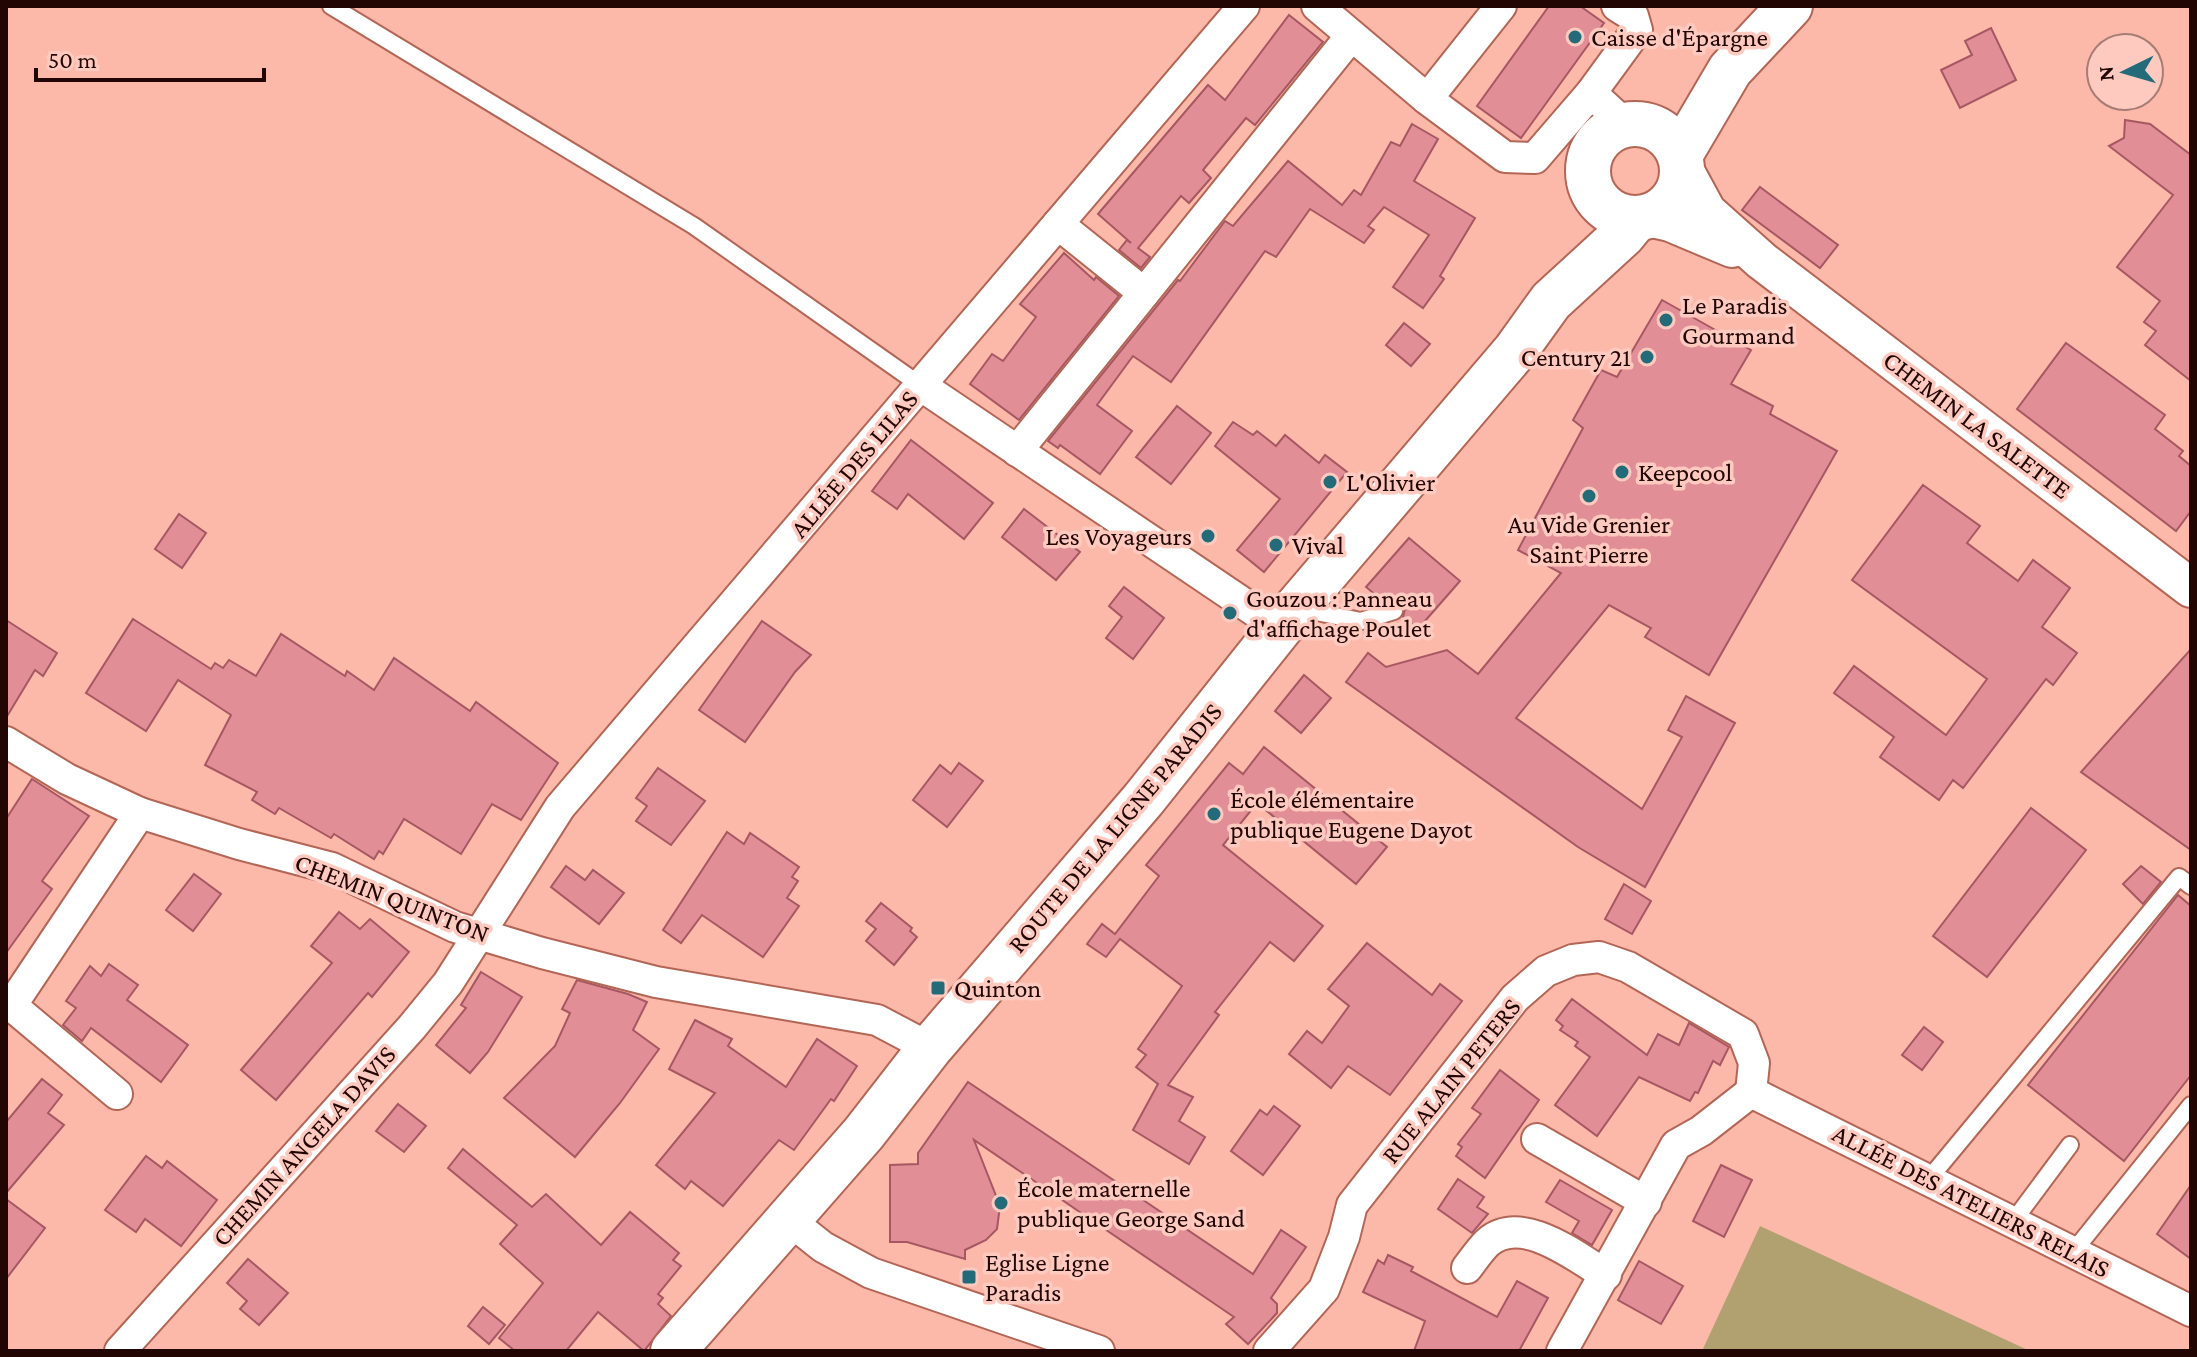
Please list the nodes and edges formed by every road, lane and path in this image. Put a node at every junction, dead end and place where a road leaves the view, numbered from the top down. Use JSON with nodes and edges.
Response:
{"nodes":[{"id":1,"x":331,"y":6,"type":"edge"},
{"id":2,"x":1244,"y":6,"type":"edge"},
{"id":3,"x":1317,"y":6,"type":"edge"},
{"id":4,"x":1501,"y":6,"type":"edge"},
{"id":5,"x":1617,"y":6,"type":"edge"},
{"id":6,"x":1790,"y":6,"type":"edge"},
{"id":7,"x":1351,"y":36,"type":"junction"},
{"id":8,"x":1730,"y":70,"type":"junction"},
{"id":9,"x":1591,"y":93,"type":"junction"},
{"id":10,"x":1427,"y":99,"type":"junction"},
{"id":11,"x":1634,"y":124,"type":"junction"},
{"id":12,"x":1681,"y":161,"type":"junction"},
{"id":13,"x":1594,"y":195,"type":"junction"},
{"id":14,"x":1643,"y":218,"type":"junction"},
{"id":15,"x":1058,"y":224,"type":"junction"},
{"id":16,"x":1762,"y":261,"type":"junction"},
{"id":17,"x":1144,"y":293,"type":"junction"},
{"id":18,"x":1551,"y":301,"type":"junction"},
{"id":19,"x":920,"y":385,"type":"junction"},
{"id":20,"x":1017,"y":451,"type":"junction"},
{"id":21,"x":2191,"y":588,"type":"edge"},
{"id":22,"x":1394,"y":611,"type":"dead end"},
{"id":23,"x":1288,"y":618,"type":"junction"},
{"id":24,"x":6,"y":742,"type":"edge"},
{"id":25,"x":140,"y":813,"type":"junction"},
{"id":26,"x":2191,"y":886,"type":"edge"},
{"id":27,"x":480,"y":934,"type":"junction"},
{"id":28,"x":9,"y":1004,"type":"edge"},
{"id":29,"x":930,"y":1048,"type":"junction"},
{"id":30,"x":1751,"y":1092,"type":"junction"},
{"id":31,"x":117,"y":1094,"type":"dead end"},
{"id":32,"x":2191,"y":1105,"type":"edge"},
{"id":33,"x":1537,"y":1139,"type":"dead end"},
{"id":34,"x":2070,"y":1145,"type":"dead end"},
{"id":35,"x":1928,"y":1180,"type":"junction"},
{"id":36,"x":1646,"y":1202,"type":"junction"},
{"id":37,"x":789,"y":1220,"type":"junction"},
{"id":38,"x":2012,"y":1223,"type":"junction"},
{"id":39,"x":2073,"y":1252,"type":"junction"},
{"id":40,"x":1467,"y":1268,"type":"dead end"},
{"id":41,"x":1606,"y":1275,"type":"junction"},
{"id":42,"x":2191,"y":1311,"type":"edge"},
{"id":43,"x":120,"y":1351,"type":"edge"},
{"id":44,"x":673,"y":1351,"type":"edge"},
{"id":45,"x":1099,"y":1351,"type":"edge"},
{"id":46,"x":1269,"y":1351,"type":"edge"},
{"id":47,"x":1562,"y":1351,"type":"edge"}],
"edges":[{"from":1,"to":19,"type":"lane"},
{"from":2,"to":15,"type":"street","name":"ALLÉE DES LILAS"},
{"from":3,"to":7,"type":"street"},
{"from":4,"to":10,"type":"street"},
{"from":5,"to":9,"type":"street"},
{"from":6,"to":8,"type":"main road"},
{"from":7,"to":10,"type":"street"},
{"from":7,"to":17,"type":"street"},
{"from":8,"to":11,"type":"main road"},
{"from":8,"to":12,"type":"main road"},
{"from":9,"to":10,"type":"street"},
{"from":9,"to":11,"type":"street"},
{"from":11,"to":12,"type":"main road"},
{"from":11,"to":13,"type":"main road"},
{"from":12,"to":14,"type":"main road"},
{"from":12,"to":16,"type":"street","name":"CHEMIN LA SALETTE"},
{"from":13,"to":14,"type":"main road"},
{"from":13,"to":18,"type":"main road","name":"ROUTE DE LA LIGNE PARADIS"},
{"from":14,"to":16,"type":"street","name":"CHEMIN LA SALETTE"},
{"from":14,"to":18,"type":"main road","name":"ROUTE DE LA LIGNE PARADIS"},
{"from":15,"to":17,"type":"street"},
{"from":15,"to":19,"type":"street","name":"ALLÉE DES LILAS"},
{"from":16,"to":21,"type":"street","name":"CHEMIN LA SALETTE"},
{"from":17,"to":20,"type":"street"},
{"from":18,"to":23,"type":"main road","name":"ROUTE DE LA LIGNE PARADIS"},
{"from":19,"to":20,"type":"street"},
{"from":19,"to":27,"type":"street","name":"ALLÉE DES LILAS"},
{"from":20,"to":23,"type":"street"},
{"from":22,"to":23,"type":"lane"},
{"from":23,"to":29,"type":"main road","name":"ROUTE DE LA LIGNE PARADIS"},
{"from":24,"to":25,"type":"street","name":"CHEMIN QUINTON"},
{"from":25,"to":27,"type":"street","name":"CHEMIN QUINTON"},
{"from":25,"to":28,"type":"street"},
{"from":26,"to":35,"type":"lane"},
{"from":27,"to":29,"type":"street","name":"CHEMIN QUINTON"},
{"from":27,"to":43,"type":"street","name":"CHEMIN ANGELA DAVIS"},
{"from":28,"to":31,"type":"street"},
{"from":29,"to":37,"type":"main road","name":"ROUTE DE LA LIGNE PARADIS"},
{"from":30,"to":35,"type":"street","name":"ALLÉE DES ATELIERS RELAIS"},
{"from":30,"to":36,"type":"street"},
{"from":30,"to":46,"type":"street","name":"RUE ALAIN PETERS"},
{"from":32,"to":39,"type":"lane"},
{"from":33,"to":36,"type":"street"},
{"from":34,"to":38,"type":"lane"},
{"from":35,"to":38,"type":"street","name":"ALLÉE DES ATELIERS RELAIS"},
{"from":36,"to":41,"type":"street"},
{"from":37,"to":44,"type":"main road","name":"ROUTE DE LA LIGNE PARADIS"},
{"from":37,"to":45,"type":"street"},
{"from":38,"to":39,"type":"street","name":"ALLÉE DES ATELIERS RELAIS"},
{"from":39,"to":42,"type":"street","name":"ALLÉE DES ATELIERS RELAIS"},
{"from":40,"to":41,"type":"street"},
{"from":41,"to":47,"type":"street"}]}
